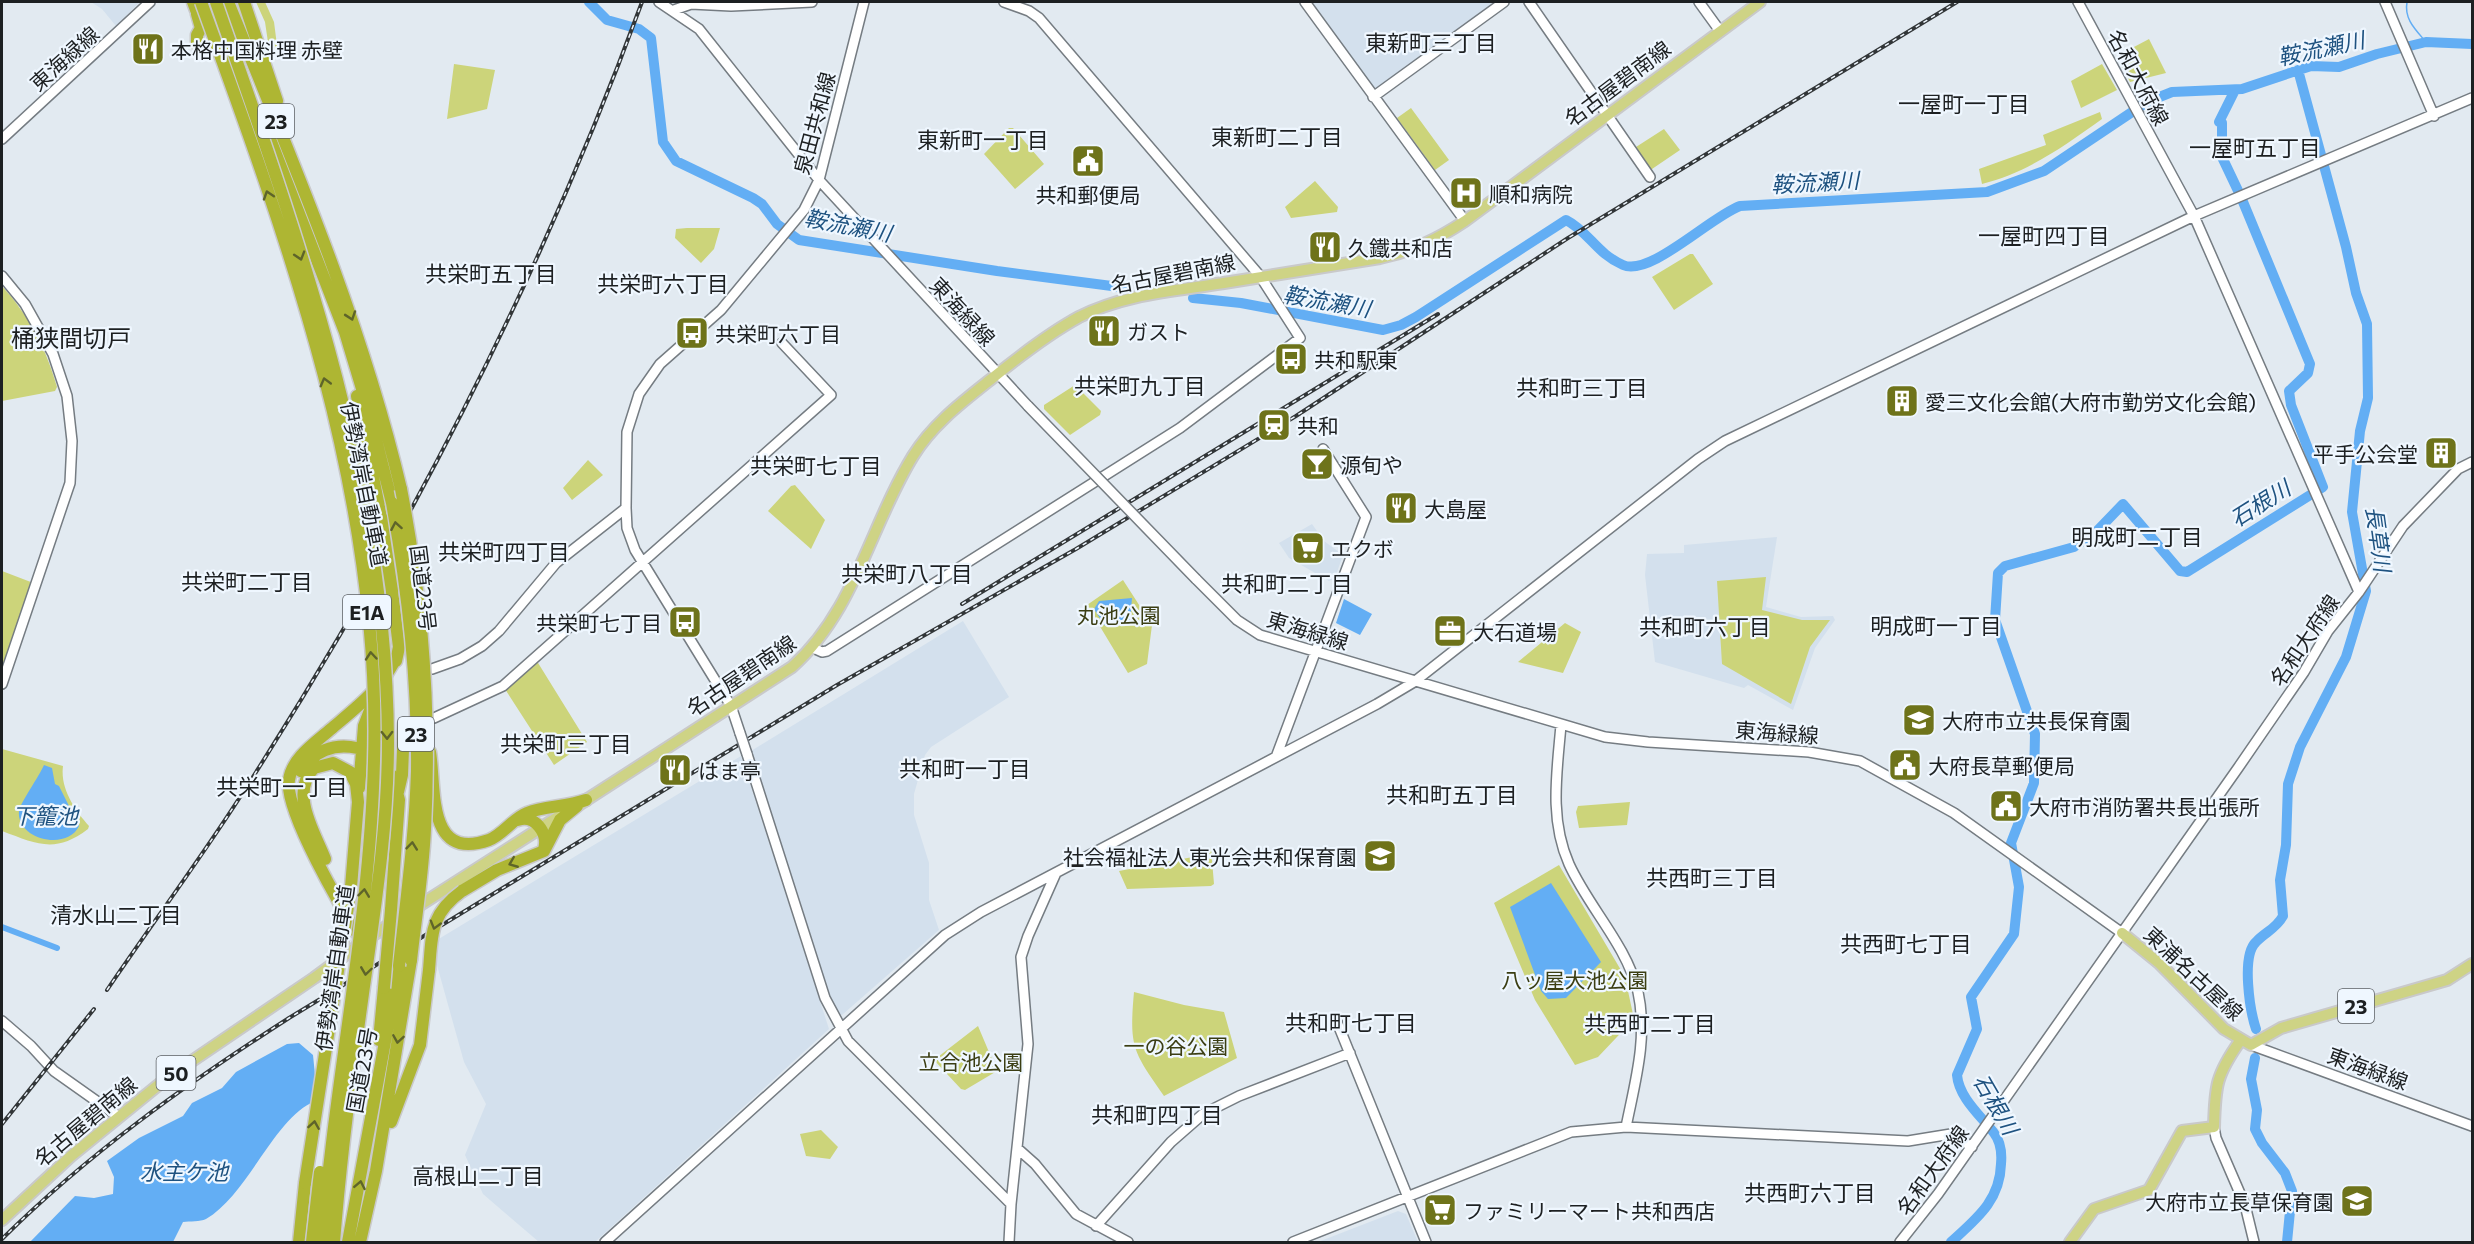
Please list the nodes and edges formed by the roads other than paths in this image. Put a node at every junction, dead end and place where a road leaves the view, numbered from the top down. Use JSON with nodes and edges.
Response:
{"nodes":[{"id":1,"x":150,"y":2,"type":"edge"},
{"id":2,"x":214,"y":2,"type":"edge"},
{"id":3,"x":228,"y":2,"type":"edge"},
{"id":4,"x":244,"y":2,"type":"edge"},
{"id":5,"x":659,"y":2,"type":"edge"},
{"id":6,"x":812,"y":2,"type":"edge"},
{"id":7,"x":864,"y":2,"type":"edge"},
{"id":8,"x":1004,"y":2,"type":"edge"},
{"id":9,"x":1305,"y":2,"type":"edge"},
{"id":10,"x":1504,"y":2,"type":"edge"},
{"id":11,"x":1529,"y":2,"type":"edge"},
{"id":12,"x":1699,"y":2,"type":"edge"},
{"id":13,"x":1760,"y":2,"type":"edge"},
{"id":14,"x":2078,"y":2,"type":"edge"},
{"id":15,"x":2385,"y":2,"type":"edge"},
{"id":16,"x":197,"y":4,"type":"edge"},
{"id":17,"x":674,"y":10,"type":"junction"},
{"id":18,"x":1720,"y":31,"type":"junction"},
{"id":19,"x":197,"y":44,"type":"dead end"},
{"id":20,"x":240,"y":67,"type":"junction"},
{"id":21,"x":1374,"y":97,"type":"junction"},
{"id":22,"x":2472,"y":98,"type":"edge"},
{"id":23,"x":1607,"y":115,"type":"junction"},
{"id":24,"x":2434,"y":116,"type":"junction"},
{"id":25,"x":2,"y":139,"type":"edge"},
{"id":26,"x":1650,"y":177,"type":"dead end"},
{"id":27,"x":819,"y":180,"type":"junction"},
{"id":28,"x":2194,"y":216,"type":"junction"},
{"id":29,"x":303,"y":220,"type":"junction"},
{"id":30,"x":1465,"y":221,"type":"junction"},
{"id":31,"x":324,"y":241,"type":"junction"},
{"id":32,"x":2,"y":276,"type":"edge"},
{"id":33,"x":1260,"y":276,"type":"junction"},
{"id":34,"x":782,"y":343,"type":"dead end"},
{"id":35,"x":997,"y":374,"type":"junction"},
{"id":36,"x":1323,"y":449,"type":"dead end"},
{"id":37,"x":2472,"y":462,"type":"edge"},
{"id":38,"x":626,"y":508,"type":"junction"},
{"id":39,"x":643,"y":562,"type":"junction"},
{"id":40,"x":2360,"y":590,"type":"junction"},
{"id":41,"x":813,"y":648,"type":"junction"},
{"id":42,"x":1314,"y":651,"type":"junction"},
{"id":43,"x":397,"y":655,"type":"junction"},
{"id":44,"x":432,"y":669,"type":"dead end"},
{"id":45,"x":1414,"y":682,"type":"junction"},
{"id":46,"x":2,"y":684,"type":"edge"},
{"id":47,"x":731,"y":706,"type":"junction"},
{"id":48,"x":430,"y":723,"type":"junction"},
{"id":49,"x":404,"y":724,"type":"dead end"},
{"id":50,"x":1561,"y":724,"type":"junction"},
{"id":51,"x":357,"y":748,"type":"dead end"},
{"id":52,"x":1276,"y":757,"type":"junction"},
{"id":53,"x":377,"y":759,"type":"dead end"},
{"id":54,"x":398,"y":793,"type":"junction"},
{"id":55,"x":585,"y":800,"type":"junction"},
{"id":56,"x":358,"y":802,"type":"junction"},
{"id":57,"x":512,"y":824,"type":"junction"},
{"id":58,"x":539,"y":829,"type":"junction"},
{"id":59,"x":544,"y":851,"type":"junction"},
{"id":60,"x":1056,"y":873,"type":"junction"},
{"id":61,"x":332,"y":878,"type":"junction"},
{"id":62,"x":361,"y":921,"type":"junction"},
{"id":63,"x":2122,"y":933,"type":"junction"},
{"id":64,"x":365,"y":940,"type":"junction"},
{"id":65,"x":2472,"y":964,"type":"edge"},
{"id":66,"x":361,"y":1009,"type":"junction"},
{"id":67,"x":2,"y":1021,"type":"edge"},
{"id":68,"x":1338,"y":1022,"type":"dead end"},
{"id":69,"x":839,"y":1028,"type":"junction"},
{"id":70,"x":2245,"y":1043,"type":"junction"},
{"id":71,"x":420,"y":1045,"type":"junction"},
{"id":72,"x":1350,"y":1053,"type":"junction"},
{"id":73,"x":428,"y":1056,"type":"dead end"},
{"id":74,"x":118,"y":1117,"type":"junction"},
{"id":75,"x":372,"y":1122,"type":"junction"},
{"id":76,"x":2472,"y":1126,"type":"edge"},
{"id":77,"x":1626,"y":1127,"type":"junction"},
{"id":78,"x":2214,"y":1127,"type":"junction"},
{"id":79,"x":1972,"y":1147,"type":"junction"},
{"id":80,"x":1017,"y":1148,"type":"junction"},
{"id":81,"x":376,"y":1171,"type":"junction"},
{"id":82,"x":1408,"y":1196,"type":"junction"},
{"id":83,"x":1011,"y":1204,"type":"junction"},
{"id":84,"x":2,"y":1220,"type":"edge"},
{"id":85,"x":1096,"y":1226,"type":"junction"},
{"id":86,"x":299,"y":1242,"type":"edge"},
{"id":87,"x":312,"y":1242,"type":"edge"},
{"id":88,"x":322,"y":1242,"type":"edge"},
{"id":89,"x":334,"y":1242,"type":"edge"},
{"id":90,"x":341,"y":1242,"type":"edge"},
{"id":91,"x":348,"y":1242,"type":"edge"},
{"id":92,"x":360,"y":1242,"type":"edge"},
{"id":93,"x":368,"y":1242,"type":"edge"},
{"id":94,"x":605,"y":1242,"type":"edge"},
{"id":95,"x":1009,"y":1242,"type":"edge"},
{"id":96,"x":1128,"y":1242,"type":"edge"},
{"id":97,"x":1293,"y":1242,"type":"edge"},
{"id":98,"x":1426,"y":1242,"type":"edge"},
{"id":99,"x":1900,"y":1242,"type":"edge"},
{"id":100,"x":2070,"y":1242,"type":"edge"},
{"id":101,"x":2254,"y":1242,"type":"edge"}],
"edges":[{"from":1,"to":25,"type":"street","name":"東海緑線"},
{"from":2,"to":20,"type":"highway","name":"国道23号","number":"23"},
{"from":2,"to":66,"type":"highway","name":"伊勢湾岸自動車道","number":"E1A","one_way":true,"bridge":true},
{"from":3,"to":31,"type":"highway","name":"国道23号","number":"23"},
{"from":4,"to":31,"type":"highway"},
{"from":5,"to":17,"type":"street","name":"東海緑線"},
{"from":6,"to":17,"type":"street"},
{"from":7,"to":27,"type":"street","name":"泉田共和線"},
{"from":8,"to":33,"type":"street"},
{"from":9,"to":21,"type":"street"},
{"from":10,"to":21,"type":"street"},
{"from":11,"to":23,"type":"street"},
{"from":12,"to":18,"type":"street"},
{"from":13,"to":18,"type":"main road","name":"名古屋碧南線","number":"50"},
{"from":14,"to":28,"type":"street","name":"名和大府線"},
{"from":15,"to":24,"type":"street"},
{"from":16,"to":19,"type":"highway"},
{"from":16,"to":20,"type":"highway"},
{"from":62,"to":16,"type":"highway","name":"伊勢湾岸自動車道","number":"E1A","one_way":true,"bridge":true},
{"from":17,"to":27,"type":"street","name":"東海緑線"},
{"from":18,"to":23,"type":"main road","name":"名古屋碧南線","number":"50"},
{"from":20,"to":29,"type":"highway","name":"国道23号","number":"23"},
{"from":21,"to":30,"type":"street"},
{"from":22,"to":24,"type":"street"},
{"from":23,"to":26,"type":"street"},
{"from":23,"to":30,"type":"main road","name":"名古屋碧南線","number":"50"},
{"from":24,"to":28,"type":"street"},
{"from":27,"to":35,"type":"street","name":"東海緑線"},
{"from":27,"to":38,"type":"street","name":"泉田共和線"},
{"from":28,"to":40,"type":"street","name":"名和大府線"},
{"from":28,"to":45,"type":"street"},
{"from":29,"to":43,"type":"highway","bridge":true},
{"from":75,"to":29,"type":"highway","name":"国道23号","number":"23","one_way":true,"bridge":true},
{"from":30,"to":33,"type":"main road","name":"名古屋碧南線","number":"50"},
{"from":31,"to":48,"type":"highway","name":"国道23号","number":"23","one_way":true,"bridge":true},
{"from":32,"to":46,"type":"street"},
{"from":33,"to":35,"type":"main road","name":"名古屋碧南線","number":"50"},
{"from":33,"to":41,"type":"street"},
{"from":34,"to":39,"type":"street"},
{"from":35,"to":41,"type":"main road","name":"名古屋碧南線","number":"50"},
{"from":35,"to":42,"type":"street","name":"東海緑線","bridge":true},
{"from":36,"to":42,"type":"street"},
{"from":37,"to":40,"type":"street"},
{"from":38,"to":39,"type":"street","name":"泉田共和線"},
{"from":38,"to":44,"type":"street"},
{"from":39,"to":47,"type":"street","name":"泉田共和線"},
{"from":39,"to":48,"type":"street"},
{"from":40,"to":63,"type":"street","name":"名和大府線"},
{"from":41,"to":47,"type":"main road","name":"名古屋碧南線","number":"50"},
{"from":42,"to":45,"type":"street","name":"東海緑線"},
{"from":42,"to":52,"type":"street"},
{"from":43,"to":56,"type":"highway"},
{"from":43,"to":64,"type":"highway"},
{"from":45,"to":50,"type":"street","name":"東海緑線"},
{"from":45,"to":52,"type":"street"},
{"from":47,"to":55,"type":"main road","name":"名古屋碧南線","number":"50"},
{"from":47,"to":69,"type":"street","name":"泉田共和線","bridge":true},
{"from":48,"to":57,"type":"highway","bridge":true},
{"from":48,"to":81,"type":"highway","name":"国道23号","number":"23","one_way":true,"bridge":true},
{"from":49,"to":54,"type":"highway"},
{"from":50,"to":63,"type":"street","name":"東海緑線"},
{"from":50,"to":77,"type":"street"},
{"from":51,"to":61,"type":"highway"},
{"from":52,"to":60,"type":"street"},
{"from":53,"to":54,"type":"highway"},
{"from":54,"to":75,"type":"highway","bridge":true},
{"from":55,"to":57,"type":"highway"},
{"from":55,"to":58,"type":"main road","name":"名古屋碧南線","number":"50"},
{"from":55,"to":59,"type":"highway"},
{"from":56,"to":61,"type":"highway"},
{"from":86,"to":56,"type":"highway","one_way":true,"bridge":true},
{"from":57,"to":58,"type":"highway"},
{"from":58,"to":59,"type":"highway"},
{"from":58,"to":64,"type":"main road","name":"名古屋碧南線","number":"50"},
{"from":59,"to":71,"type":"highway","one_way":true,"bridge":true},
{"from":60,"to":69,"type":"street"},
{"from":60,"to":80,"type":"street"},
{"from":61,"to":64,"type":"highway"},
{"from":62,"to":87,"type":"highway","bridge":true},
{"from":62,"to":88,"type":"highway","name":"伊勢湾岸自動車道","number":"E1A","bridge":true},
{"from":63,"to":70,"type":"main road","name":"東浦名古屋線"},
{"from":63,"to":79,"type":"street","name":"名和大府線"},
{"from":64,"to":74,"type":"main road","name":"名古屋碧南線","number":"50"},
{"from":65,"to":70,"type":"main road","name":"東浦名古屋線","number":"23"},
{"from":66,"to":89,"type":"highway","name":"伊勢湾岸自動車道","number":"E1A","bridge":true},
{"from":66,"to":90,"type":"highway","bridge":true},
{"from":67,"to":74,"type":"street"},
{"from":68,"to":72,"type":"street"},
{"from":69,"to":83,"type":"street","name":"泉田共和線"},
{"from":69,"to":94,"type":"street"},
{"from":70,"to":76,"type":"street","name":"東海緑線"},
{"from":70,"to":78,"type":"main road","name":"東浦名古屋線","number":"23"},
{"from":71,"to":73,"type":"highway"},
{"from":71,"to":81,"type":"highway"},
{"from":72,"to":82,"type":"street"},
{"from":72,"to":85,"type":"street"},
{"from":74,"to":84,"type":"main road","name":"名古屋碧南線","number":"50"},
{"from":91,"to":75,"type":"highway","name":"国道23号","number":"23","one_way":true},
{"from":77,"to":79,"type":"street"},
{"from":77,"to":82,"type":"street"},
{"from":78,"to":100,"type":"main road"},
{"from":78,"to":101,"type":"street"},
{"from":79,"to":99,"type":"street","name":"名和大府線"},
{"from":80,"to":83,"type":"street"},
{"from":80,"to":85,"type":"street"},
{"from":81,"to":92,"type":"highway","name":"国道23号","number":"23"},
{"from":81,"to":93,"type":"highway"},
{"from":82,"to":97,"type":"street"},
{"from":82,"to":98,"type":"street"},
{"from":83,"to":95,"type":"street"},
{"from":85,"to":96,"type":"street"}]}
